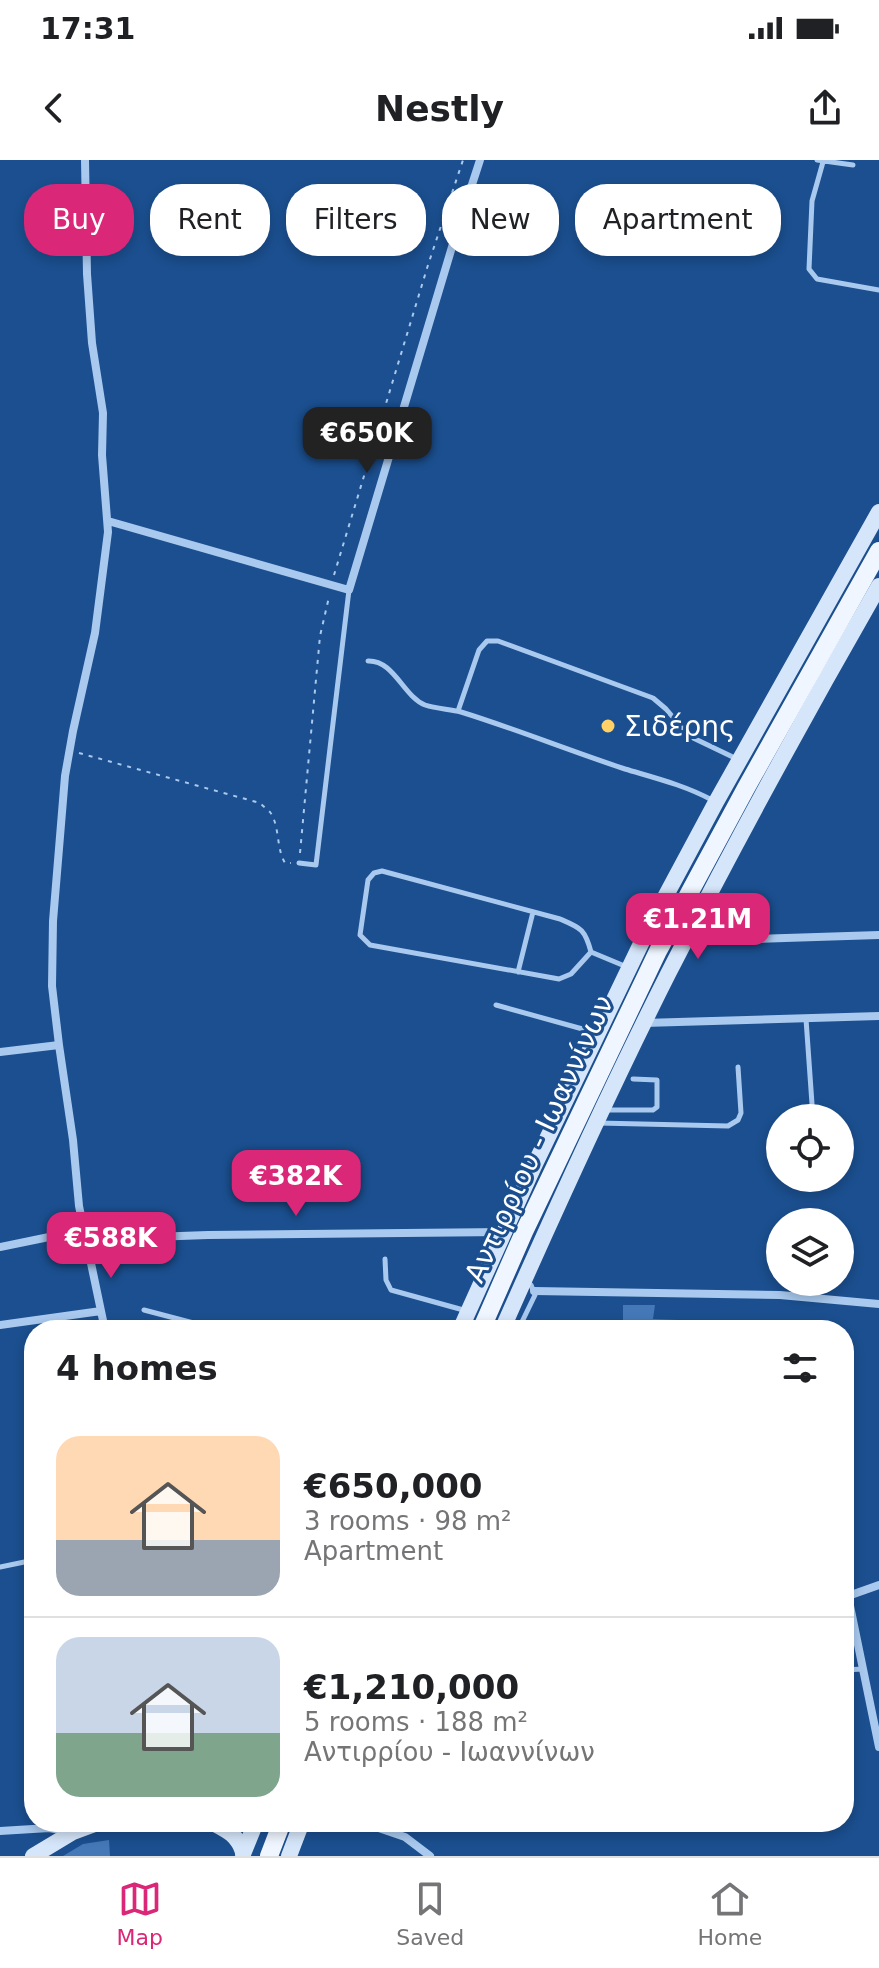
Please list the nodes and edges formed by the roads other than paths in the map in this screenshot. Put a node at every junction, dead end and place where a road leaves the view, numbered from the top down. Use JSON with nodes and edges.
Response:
{"nodes":[{"id":1,"x":85,"y":160,"type":"edge"},
{"id":2,"x":480,"y":160,"type":"edge"},
{"id":3,"x":820,"y":161,"type":"edge"},
{"id":4,"x":853,"y":165,"type":"dead end"},
{"id":5,"x":879,"y":290,"type":"edge"},
{"id":6,"x":879,"y":512,"type":"edge"},
{"id":7,"x":108,"y":521,"type":"junction"},
{"id":8,"x":879,"y":551,"type":"edge"},
{"id":9,"x":879,"y":586,"type":"edge"},
{"id":10,"x":349,"y":590,"type":"junction"},
{"id":11,"x":368,"y":661,"type":"dead end"},
{"id":12,"x":458,"y":711,"type":"junction"},
{"id":13,"x":740,"y":760,"type":"junction"},
{"id":14,"x":716,"y":802,"type":"junction"},
{"id":15,"x":299,"y":863,"type":"road end"},
{"id":16,"x":533,"y":912,"type":"junction"},
{"id":17,"x":879,"y":935,"type":"edge"},
{"id":18,"x":687,"y":938,"type":"junction"},
{"id":19,"x":591,"y":952,"type":"junction"},
{"id":20,"x":629,"y":968,"type":"junction"},
{"id":21,"x":518,"y":972,"type":"junction"},
{"id":22,"x":496,"y":1005,"type":"dead end"},
{"id":23,"x":879,"y":1016,"type":"edge"},
{"id":24,"x":806,"y":1019,"type":"junction"},
{"id":25,"x":644,"y":1023,"type":"junction"},
{"id":26,"x":597,"y":1033,"type":"junction"},
{"id":27,"x":59,"y":1045,"type":"junction"},
{"id":28,"x":0,"y":1052,"type":"edge"},
{"id":29,"x":738,"y":1067,"type":"dead end"},
{"id":30,"x":633,"y":1079,"type":"dead end"},
{"id":31,"x":812,"y":1104,"type":"edge"},
{"id":32,"x":600,"y":1116,"type":"junction"},
{"id":33,"x":504,"y":1232,"type":"junction"},
{"id":34,"x":84,"y":1234,"type":"junction"},
{"id":35,"x":0,"y":1247,"type":"edge"},
{"id":36,"x":385,"y":1259,"type":"dead end"},
{"id":37,"x":529,"y":1286,"type":"junction"},
{"id":38,"x":879,"y":1304,"type":"edge"},
{"id":39,"x":144,"y":1310,"type":"dead end"},
{"id":40,"x":101,"y":1311,"type":"junction"},
{"id":41,"x":468,"y":1311,"type":"junction"},
{"id":42,"x":36,"y":1320,"type":"edge"},
{"id":43,"x":103,"y":1320,"type":"edge"},
{"id":44,"x":182,"y":1320,"type":"edge"},
{"id":45,"x":464,"y":1320,"type":"edge"},
{"id":46,"x":485,"y":1320,"type":"edge"},
{"id":47,"x":508,"y":1320,"type":"edge"},
{"id":48,"x":523,"y":1320,"type":"edge"},
{"id":49,"x":24,"y":1322,"type":"edge"},
{"id":50,"x":0,"y":1325,"type":"edge"},
{"id":51,"x":24,"y":1562,"type":"edge"},
{"id":52,"x":0,"y":1567,"type":"edge"},
{"id":53,"x":879,"y":1585,"type":"edge"},
{"id":54,"x":854,"y":1593,"type":"edge"},
{"id":55,"x":854,"y":1629,"type":"edge"},
{"id":56,"x":857,"y":1638,"type":"joint"},
{"id":57,"x":854,"y":1669,"type":"edge"},
{"id":58,"x":863,"y":1669,"type":"junction"},
{"id":59,"x":879,"y":1747,"type":"edge"},
{"id":60,"x":24,"y":1830,"type":"edge"},
{"id":61,"x":0,"y":1831,"type":"edge"},
{"id":62,"x":73,"y":1832,"type":"edge"},
{"id":63,"x":229,"y":1832,"type":"edge"},
{"id":64,"x":252,"y":1832,"type":"edge"},
{"id":65,"x":278,"y":1832,"type":"edge"},
{"id":66,"x":298,"y":1832,"type":"edge"},
{"id":67,"x":390,"y":1832,"type":"edge"},
{"id":68,"x":242,"y":1854,"type":"edge"},
{"id":69,"x":33,"y":1856,"type":"edge"},
{"id":70,"x":269,"y":1856,"type":"edge"},
{"id":71,"x":289,"y":1856,"type":"edge"},
{"id":72,"x":430,"y":1856,"type":"edge"}],
"edges":[{"from":1,"to":7,"type":"street"},
{"from":2,"to":10,"type":"street"},
{"from":3,"to":4,"type":"lane"},
{"from":3,"to":5,"type":"lane"},
{"from":6,"to":13,"type":"street"},
{"from":7,"to":10,"type":"street"},
{"from":7,"to":27,"type":"street"},
{"from":8,"to":46,"type":"main road","name":"Αντιρρίου - Ιωαννίνων"},
{"from":9,"to":18,"type":"street"},
{"from":10,"to":15,"type":"lane"},
{"from":11,"to":12,"type":"lane"},
{"from":12,"to":13,"type":"lane"},
{"from":12,"to":14,"type":"lane"},
{"from":13,"to":14,"type":"street"},
{"from":14,"to":20,"type":"street"},
{"from":16,"to":19,"type":"lane"},
{"from":16,"to":21,"type":"lane"},
{"from":16,"to":21,"type":"lane"},
{"from":17,"to":18,"type":"street"},
{"from":18,"to":25,"type":"street"},
{"from":19,"to":20,"type":"lane"},
{"from":19,"to":21,"type":"lane"},
{"from":20,"to":26,"type":"street"},
{"from":22,"to":26,"type":"lane"},
{"from":23,"to":24,"type":"street"},
{"from":24,"to":25,"type":"street"},
{"from":24,"to":31,"type":"lane"},
{"from":25,"to":32,"type":"street"},
{"from":26,"to":33,"type":"street"},
{"from":27,"to":28,"type":"street"},
{"from":27,"to":34,"type":"street"},
{"from":29,"to":32,"type":"lane"},
{"from":30,"to":32,"type":"lane"},
{"from":32,"to":37,"type":"street"},
{"from":33,"to":34,"type":"street"},
{"from":33,"to":41,"type":"street"},
{"from":34,"to":35,"type":"street"},
{"from":34,"to":40,"type":"street"},
{"from":36,"to":41,"type":"lane"},
{"from":37,"to":38,"type":"street"},
{"from":37,"to":47,"type":"street"},
{"from":37,"to":48,"type":"lane"},
{"from":39,"to":44,"type":"lane"},
{"from":40,"to":42,"type":"street"},
{"from":40,"to":43,"type":"street"},
{"from":41,"to":45,"type":"street"},
{"from":49,"to":50,"type":"street"},
{"from":51,"to":52,"type":"lane"},
{"from":53,"to":54,"type":"street"},
{"from":55,"to":56,"type":"street"},
{"from":56,"to":58,"type":"street"},
{"from":57,"to":58,"type":"lane"},
{"from":58,"to":59,"type":"street"},
{"from":60,"to":61,"type":"street"},
{"from":62,"to":69,"type":"street"},
{"from":63,"to":68,"type":"street"},
{"from":64,"to":68,"type":"street"},
{"from":65,"to":70,"type":"main road"},
{"from":66,"to":71,"type":"street"},
{"from":67,"to":72,"type":"street"}]}
